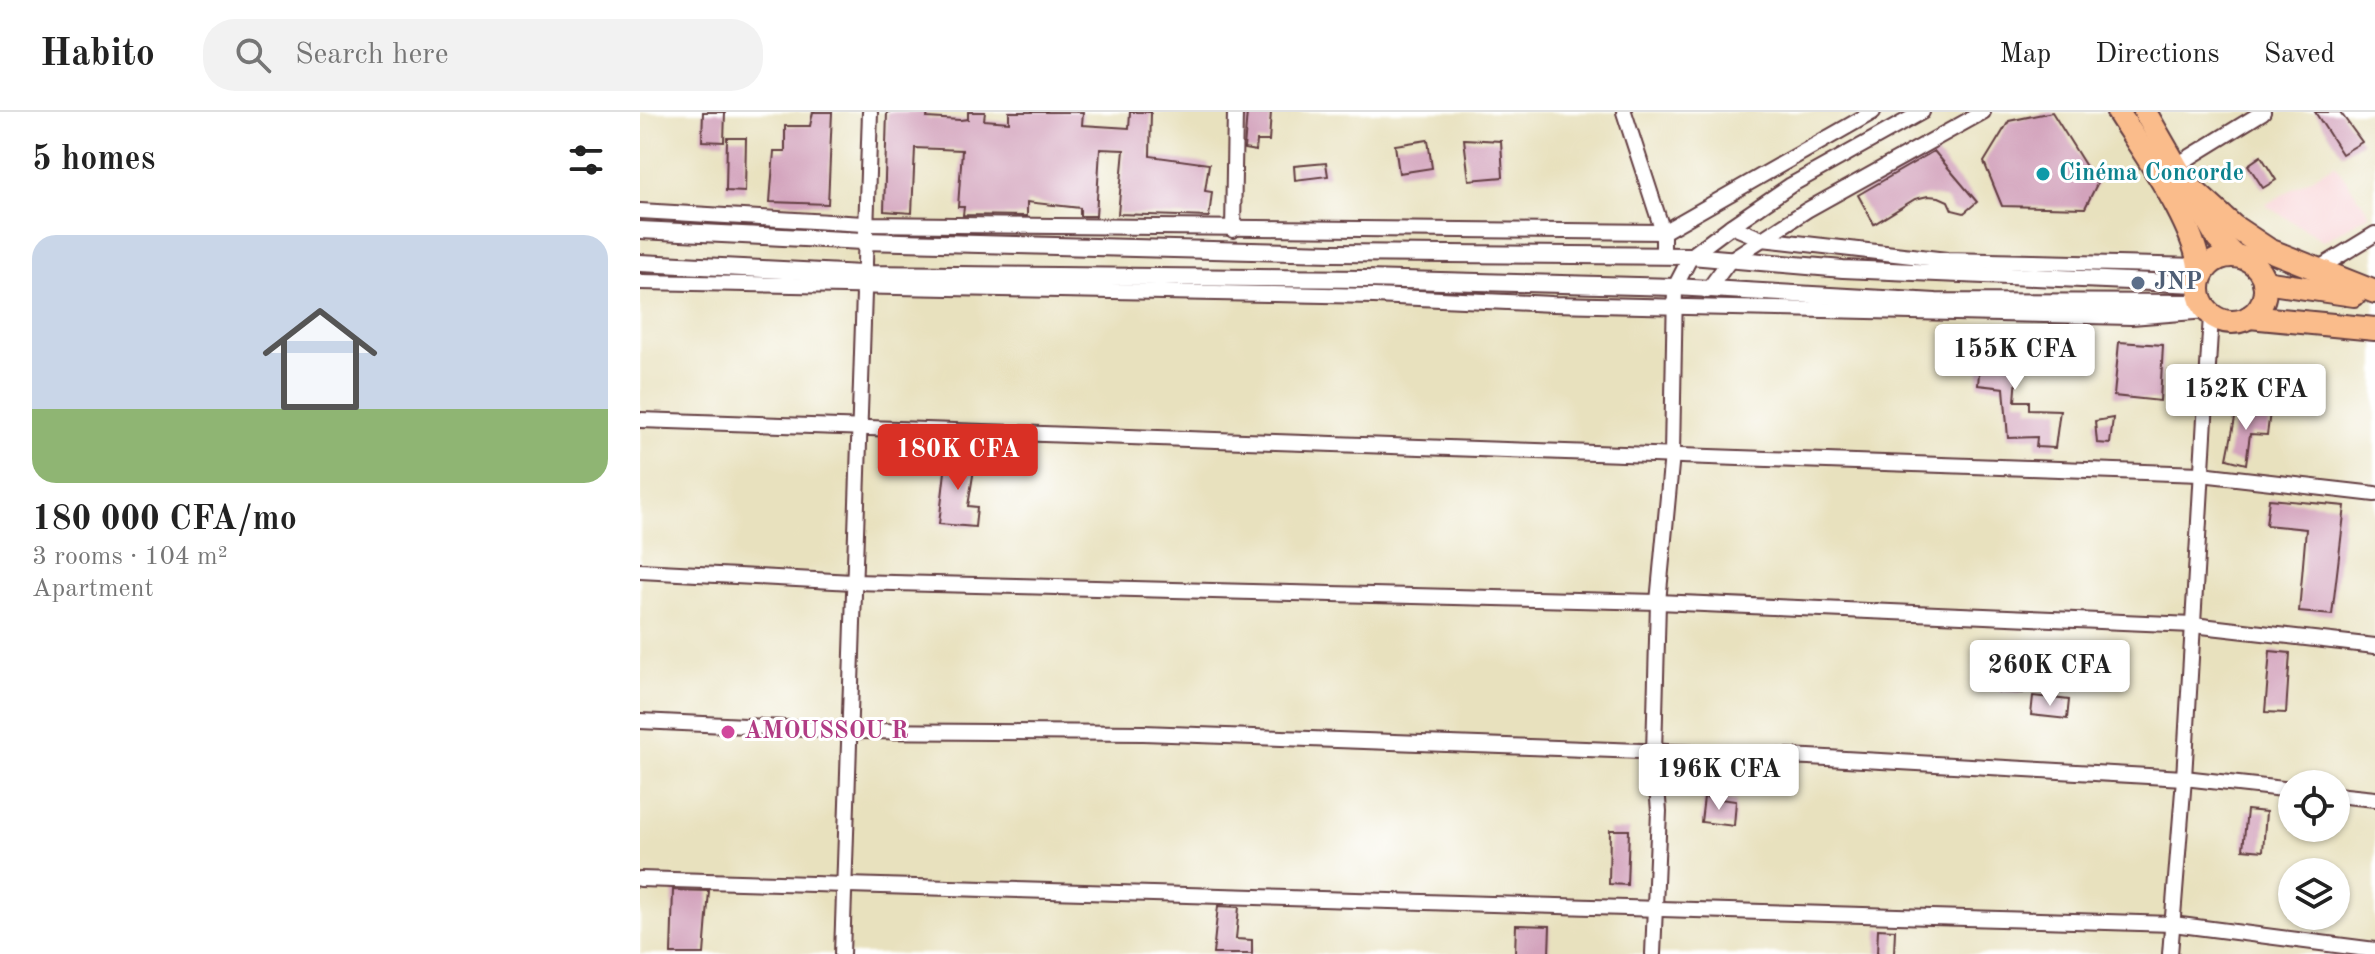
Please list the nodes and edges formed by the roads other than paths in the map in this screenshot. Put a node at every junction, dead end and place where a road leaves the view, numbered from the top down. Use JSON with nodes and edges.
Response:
{"nodes":[{"id":1,"x":870,"y":112,"type":"edge"},
{"id":2,"x":1235,"y":112,"type":"edge"},
{"id":3,"x":1624,"y":112,"type":"edge"},
{"id":4,"x":1873,"y":112,"type":"edge"},
{"id":5,"x":1922,"y":112,"type":"edge"},
{"id":6,"x":1983,"y":112,"type":"edge"},
{"id":7,"x":2118,"y":112,"type":"edge"},
{"id":8,"x":2145,"y":112,"type":"edge"},
{"id":9,"x":2263,"y":112,"type":"edge"},
{"id":10,"x":2177,"y":165,"type":"junction"},
{"id":11,"x":2193,"y":190,"type":"junction"},
{"id":12,"x":640,"y":211,"type":"edge"},
{"id":13,"x":1731,"y":226,"type":"junction"},
{"id":14,"x":640,"y":230,"type":"edge"},
{"id":15,"x":1233,"y":230,"type":"junction"},
{"id":16,"x":1663,"y":232,"type":"junction"},
{"id":17,"x":864,"y":233,"type":"junction"},
{"id":18,"x":2375,"y":234,"type":"edge"},
{"id":19,"x":1762,"y":239,"type":"junction"},
{"id":20,"x":1663,"y":255,"type":"junction"},
{"id":21,"x":1691,"y":256,"type":"junction"},
{"id":22,"x":2235,"y":256,"type":"junction"},
{"id":23,"x":1730,"y":260,"type":"junction"},
{"id":24,"x":640,"y":263,"type":"edge"},
{"id":25,"x":2316,"y":270,"type":"junction"},
{"id":26,"x":862,"y":281,"type":"junction"},
{"id":27,"x":640,"y":282,"type":"edge"},
{"id":28,"x":2264,"y":282,"type":"junction"},
{"id":29,"x":1675,"y":287,"type":"junction"},
{"id":30,"x":1707,"y":291,"type":"junction"},
{"id":31,"x":2203,"y":293,"type":"junction"},
{"id":32,"x":2375,"y":295,"type":"edge"},
{"id":33,"x":1675,"y":306,"type":"junction"},
{"id":34,"x":2249,"y":317,"type":"junction"},
{"id":35,"x":2375,"y":329,"type":"edge"},
{"id":36,"x":640,"y":420,"type":"edge"},
{"id":37,"x":858,"y":429,"type":"junction"},
{"id":38,"x":1672,"y":454,"type":"junction"},
{"id":39,"x":2201,"y":474,"type":"junction"},
{"id":40,"x":2375,"y":494,"type":"edge"},
{"id":41,"x":640,"y":571,"type":"edge"},
{"id":42,"x":853,"y":582,"type":"junction"},
{"id":43,"x":1658,"y":602,"type":"junction"},
{"id":44,"x":2193,"y":625,"type":"junction"},
{"id":45,"x":2375,"y":646,"type":"edge"},
{"id":46,"x":640,"y":721,"type":"edge"},
{"id":47,"x":849,"y":731,"type":"junction"},
{"id":48,"x":1654,"y":753,"type":"junction"},
{"id":49,"x":2184,"y":778,"type":"junction"},
{"id":50,"x":2278,"y":788,"type":"edge"},
{"id":51,"x":2350,"y":796,"type":"edge"},
{"id":52,"x":2375,"y":799,"type":"edge"},
{"id":53,"x":640,"y":879,"type":"edge"},
{"id":54,"x":844,"y":887,"type":"junction"},
{"id":55,"x":1656,"y":908,"type":"junction"},
{"id":56,"x":2173,"y":924,"type":"junction"},
{"id":57,"x":2375,"y":950,"type":"edge"},
{"id":58,"x":842,"y":954,"type":"edge"},
{"id":59,"x":1653,"y":954,"type":"edge"},
{"id":60,"x":2170,"y":954,"type":"edge"}],
"edges":[{"from":1,"to":17,"type":"street"},
{"from":2,"to":15,"type":"street"},
{"from":3,"to":16,"type":"street"},
{"from":4,"to":16,"type":"street"},
{"from":5,"to":13,"type":"street"},
{"from":6,"to":19,"type":"street"},
{"from":7,"to":31,"type":"main road"},
{"from":8,"to":10,"type":"main road"},
{"from":9,"to":10,"type":"street"},
{"from":10,"to":11,"type":"main road"},
{"from":11,"to":22,"type":"main road"},
{"from":11,"to":25,"type":"main road"},
{"from":12,"to":17,"type":"street"},
{"from":13,"to":19,"type":"street"},
{"from":13,"to":21,"type":"street"},
{"from":14,"to":17,"type":"street"},
{"from":15,"to":16,"type":"street"},
{"from":15,"to":17,"type":"street"},
{"from":16,"to":20,"type":"street"},
{"from":17,"to":20,"type":"street"},
{"from":17,"to":26,"type":"street"},
{"from":18,"to":25,"type":"street"},
{"from":19,"to":23,"type":"street"},
{"from":19,"to":31,"type":"street"},
{"from":20,"to":21,"type":"street"},
{"from":21,"to":23,"type":"street"},
{"from":21,"to":29,"type":"street"},
{"from":22,"to":28,"type":"main road"},
{"from":22,"to":31,"type":"main road"},
{"from":23,"to":30,"type":"street"},
{"from":23,"to":31,"type":"street"},
{"from":24,"to":26,"type":"street"},
{"from":25,"to":32,"type":"main road"},
{"from":26,"to":27,"type":"street"},
{"from":26,"to":29,"type":"street"},
{"from":26,"to":33,"type":"street"},
{"from":26,"to":37,"type":"street"},
{"from":28,"to":32,"type":"main road"},
{"from":28,"to":34,"type":"main road"},
{"from":29,"to":30,"type":"street"},
{"from":29,"to":33,"type":"street"},
{"from":30,"to":31,"type":"street"},
{"from":31,"to":33,"type":"street"},
{"from":31,"to":34,"type":"main road"},
{"from":31,"to":39,"type":"street"},
{"from":33,"to":38,"type":"street"},
{"from":34,"to":35,"type":"main road"},
{"from":36,"to":37,"type":"street"},
{"from":37,"to":38,"type":"street"},
{"from":37,"to":42,"type":"street"},
{"from":38,"to":39,"type":"street"},
{"from":38,"to":43,"type":"street"},
{"from":39,"to":40,"type":"street"},
{"from":39,"to":44,"type":"street"},
{"from":41,"to":42,"type":"street"},
{"from":42,"to":43,"type":"street"},
{"from":42,"to":47,"type":"street"},
{"from":43,"to":44,"type":"street"},
{"from":43,"to":48,"type":"street"},
{"from":44,"to":45,"type":"street"},
{"from":44,"to":49,"type":"street"},
{"from":46,"to":47,"type":"street"},
{"from":47,"to":48,"type":"street"},
{"from":47,"to":54,"type":"street"},
{"from":48,"to":49,"type":"street"},
{"from":48,"to":55,"type":"street"},
{"from":49,"to":50,"type":"street"},
{"from":49,"to":56,"type":"street"},
{"from":51,"to":52,"type":"street"},
{"from":53,"to":54,"type":"street"},
{"from":54,"to":55,"type":"street"},
{"from":54,"to":58,"type":"street"},
{"from":55,"to":56,"type":"street"},
{"from":55,"to":59,"type":"street"},
{"from":56,"to":57,"type":"street"},
{"from":56,"to":60,"type":"street"}]}
